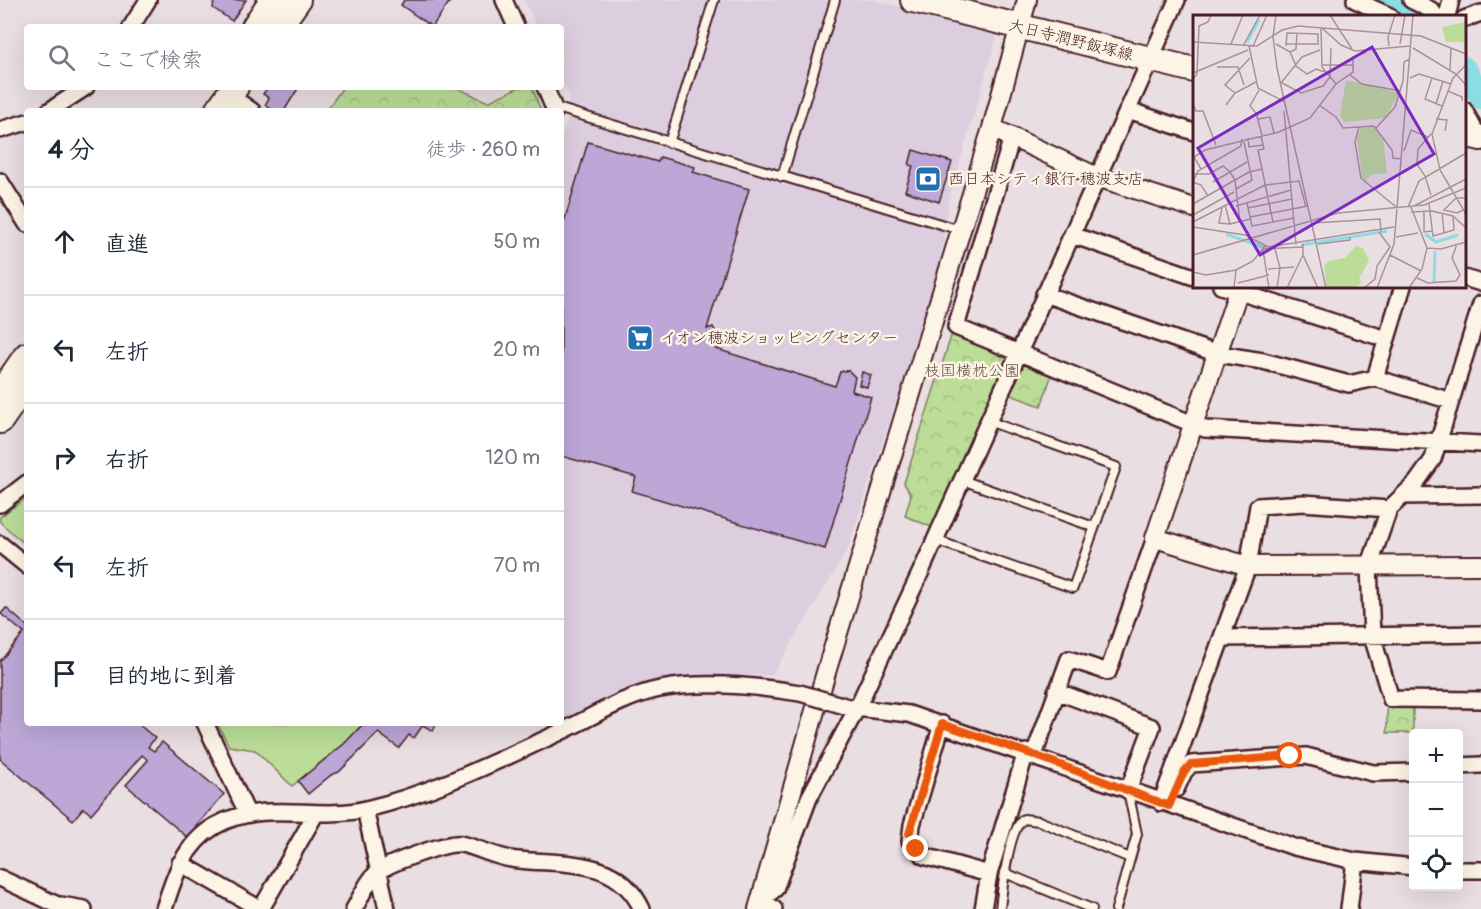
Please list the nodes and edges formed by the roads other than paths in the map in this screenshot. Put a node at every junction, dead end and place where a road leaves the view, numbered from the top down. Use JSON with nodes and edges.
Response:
{"nodes":[{"id":1,"x":148,"y":0,"type":"edge"},
{"id":2,"x":273,"y":0,"type":"edge"},
{"id":3,"x":297,"y":0,"type":"edge"},
{"id":4,"x":504,"y":0,"type":"edge"},
{"id":5,"x":714,"y":0,"type":"edge"},
{"id":6,"x":835,"y":0,"type":"edge"},
{"id":7,"x":913,"y":0,"type":"edge"},
{"id":8,"x":1177,"y":0,"type":"edge"},
{"id":9,"x":1355,"y":0,"type":"edge"},
{"id":10,"x":1411,"y":0,"type":"edge"},
{"id":11,"x":1450,"y":0,"type":"edge"},
{"id":12,"x":1024,"y":1,"type":"edge"},
{"id":13,"x":1481,"y":13,"type":"edge"},
{"id":14,"x":1388,"y":15,"type":"edge"},
{"id":15,"x":1435,"y":15,"type":"edge"},
{"id":16,"x":1447,"y":15,"type":"edge"},
{"id":17,"x":1466,"y":18,"type":"edge"},
{"id":18,"x":133,"y":24,"type":"edge"},
{"id":19,"x":257,"y":24,"type":"edge"},
{"id":20,"x":280,"y":24,"type":"edge"},
{"id":21,"x":515,"y":24,"type":"edge"},
{"id":22,"x":1020,"y":27,"type":"junction"},
{"id":23,"x":1150,"y":59,"type":"junction"},
{"id":24,"x":1193,"y":70,"type":"edge"},
{"id":25,"x":81,"y":90,"type":"edge"},
{"id":26,"x":546,"y":90,"type":"edge"},
{"id":27,"x":224,"y":95,"type":"edge"},
{"id":28,"x":54,"y":108,"type":"edge"},
{"id":29,"x":202,"y":108,"type":"edge"},
{"id":30,"x":247,"y":108,"type":"edge"},
{"id":31,"x":554,"y":108,"type":"edge"},
{"id":32,"x":1128,"y":110,"type":"junction"},
{"id":33,"x":564,"y":112,"type":"edge"},
{"id":34,"x":1466,"y":115,"type":"edge"},
{"id":35,"x":24,"y":123,"type":"edge"},
{"id":36,"x":992,"y":128,"type":"junction"},
{"id":37,"x":0,"y":130,"type":"edge"},
{"id":38,"x":1193,"y":132,"type":"edge"},
{"id":39,"x":1012,"y":138,"type":"junction"},
{"id":40,"x":1476,"y":138,"type":"edge"},
{"id":41,"x":669,"y":143,"type":"junction"},
{"id":42,"x":782,"y":177,"type":"junction"},
{"id":43,"x":1097,"y":177,"type":"junction"},
{"id":44,"x":0,"y":181,"type":"edge"},
{"id":45,"x":1193,"y":208,"type":"edge"},
{"id":46,"x":24,"y":219,"type":"edge"},
{"id":47,"x":960,"y":230,"type":"junction"},
{"id":48,"x":1072,"y":235,"type":"junction"},
{"id":49,"x":1193,"y":277,"type":"edge"},
{"id":50,"x":1466,"y":279,"type":"edge"},
{"id":51,"x":1481,"y":283,"type":"edge"},
{"id":52,"x":1233,"y":288,"type":"edge"},
{"id":53,"x":1402,"y":288,"type":"edge"},
{"id":54,"x":1044,"y":294,"type":"junction"},
{"id":55,"x":1481,"y":304,"type":"edge"},
{"id":56,"x":1386,"y":339,"type":"junction"},
{"id":57,"x":1018,"y":352,"type":"junction"},
{"id":58,"x":1218,"y":354,"type":"junction"},
{"id":59,"x":24,"y":360,"type":"edge"},
{"id":60,"x":1375,"y":378,"type":"junction"},
{"id":61,"x":24,"y":385,"type":"edge"},
{"id":62,"x":0,"y":394,"type":"edge"},
{"id":63,"x":1451,"y":401,"type":"junction"},
{"id":64,"x":0,"y":420,"type":"edge"},
{"id":65,"x":988,"y":421,"type":"junction"},
{"id":66,"x":1194,"y":426,"type":"junction"},
{"id":67,"x":1437,"y":442,"type":"junction"},
{"id":68,"x":1481,"y":444,"type":"edge"},
{"id":69,"x":962,"y":480,"type":"junction"},
{"id":70,"x":24,"y":485,"type":"edge"},
{"id":71,"x":1481,"y":495,"type":"edge"},
{"id":72,"x":1402,"y":496,"type":"junction"},
{"id":73,"x":0,"y":504,"type":"edge"},
{"id":74,"x":1389,"y":509,"type":"junction"},
{"id":75,"x":1094,"y":527,"type":"junction"},
{"id":76,"x":1155,"y":538,"type":"junction"},
{"id":77,"x":935,"y":540,"type":"junction"},
{"id":78,"x":0,"y":544,"type":"edge"},
{"id":79,"x":24,"y":564,"type":"edge"},
{"id":80,"x":1481,"y":565,"type":"edge"},
{"id":81,"x":1248,"y":566,"type":"junction"},
{"id":82,"x":1369,"y":567,"type":"junction"},
{"id":83,"x":1481,"y":634,"type":"edge"},
{"id":84,"x":1372,"y":636,"type":"junction"},
{"id":85,"x":1223,"y":638,"type":"junction"},
{"id":86,"x":1056,"y":691,"type":"junction"},
{"id":87,"x":1481,"y":700,"type":"edge"},
{"id":88,"x":851,"y":707,"type":"junction"},
{"id":89,"x":564,"y":724,"type":"edge"},
{"id":90,"x":942,"y":724,"type":"junction"},
{"id":91,"x":206,"y":726,"type":"edge"},
{"id":92,"x":549,"y":730,"type":"edge"},
{"id":93,"x":1030,"y":754,"type":"junction"},
{"id":94,"x":1481,"y":765,"type":"edge"},
{"id":95,"x":1463,"y":766,"type":"edge"},
{"id":96,"x":1409,"y":772,"type":"edge"},
{"id":97,"x":1128,"y":791,"type":"junction"},
{"id":98,"x":1165,"y":804,"type":"junction"},
{"id":99,"x":365,"y":809,"type":"junction"},
{"id":100,"x":247,"y":813,"type":"junction"},
{"id":101,"x":316,"y":813,"type":"junction"},
{"id":102,"x":1130,"y":858,"type":"junction"},
{"id":103,"x":1355,"y":861,"type":"junction"},
{"id":104,"x":180,"y":863,"type":"junction"},
{"id":105,"x":1409,"y":867,"type":"edge"},
{"id":106,"x":1463,"y":870,"type":"edge"},
{"id":107,"x":1481,"y":870,"type":"edge"},
{"id":108,"x":379,"y":871,"type":"junction"},
{"id":109,"x":997,"y":874,"type":"junction"},
{"id":110,"x":0,"y":878,"type":"edge"},
{"id":111,"x":765,"y":906,"type":"edge"},
{"id":112,"x":64,"y":907,"type":"edge"},
{"id":113,"x":84,"y":909,"type":"edge"},
{"id":114,"x":164,"y":909,"type":"edge"},
{"id":115,"x":261,"y":909,"type":"edge"},
{"id":116,"x":354,"y":909,"type":"edge"},
{"id":117,"x":387,"y":909,"type":"edge"},
{"id":118,"x":642,"y":909,"type":"edge"},
{"id":119,"x":983,"y":909,"type":"edge"},
{"id":120,"x":1000,"y":909,"type":"edge"},
{"id":121,"x":1092,"y":909,"type":"edge"},
{"id":122,"x":1116,"y":909,"type":"edge"},
{"id":123,"x":1349,"y":909,"type":"edge"}],
"edges":[{"from":1,"to":18,"type":"street"},
{"from":2,"to":19,"type":"highway"},
{"from":3,"to":20,"type":"highway"},
{"from":4,"to":21,"type":"street"},
{"from":5,"to":41,"type":"lane"},
{"from":6,"to":42,"type":"lane"},
{"from":7,"to":22,"type":"main road","name":"大日寺潤野飯塚線"},
{"from":8,"to":23,"type":"street"},
{"from":9,"to":14,"type":"street"},
{"from":10,"to":15,"type":"street"},
{"from":11,"to":16,"type":"street"},
{"from":12,"to":22,"type":"street"},
{"from":13,"to":17,"type":"street"},
{"from":22,"to":23,"type":"main road","name":"大日寺潤野飯塚線"},
{"from":22,"to":36,"type":"street"},
{"from":23,"to":24,"type":"main road","name":"大日寺潤野飯塚線"},
{"from":23,"to":32,"type":"street"},
{"from":25,"to":28,"type":"street"},
{"from":26,"to":31,"type":"street"},
{"from":27,"to":29,"type":"highway"},
{"from":27,"to":30,"type":"street"},
{"from":32,"to":38,"type":"street"},
{"from":32,"to":43,"type":"street"},
{"from":33,"to":41,"type":"lane"},
{"from":34,"to":40,"type":"street"},
{"from":35,"to":37,"type":"street"},
{"from":36,"to":39,"type":"street"},
{"from":36,"to":47,"type":"street"},
{"from":39,"to":43,"type":"street"},
{"from":39,"to":57,"type":"street"},
{"from":41,"to":42,"type":"lane"},
{"from":42,"to":47,"type":"lane"},
{"from":43,"to":45,"type":"street"},
{"from":43,"to":48,"type":"street"},
{"from":44,"to":46,"type":"street"},
{"from":47,"to":111,"type":"street"},
{"from":48,"to":49,"type":"street"},
{"from":48,"to":54,"type":"street"},
{"from":50,"to":51,"type":"street"},
{"from":52,"to":56,"type":"street"},
{"from":52,"to":58,"type":"street"},
{"from":53,"to":56,"type":"street"},
{"from":54,"to":57,"type":"street"},
{"from":54,"to":58,"type":"street"},
{"from":55,"to":63,"type":"street"},
{"from":56,"to":60,"type":"street"},
{"from":57,"to":65,"type":"street"},
{"from":57,"to":66,"type":"street"},
{"from":58,"to":60,"type":"street"},
{"from":58,"to":66,"type":"street"},
{"from":59,"to":62,"type":"highway"},
{"from":60,"to":63,"type":"street"},
{"from":61,"to":64,"type":"highway"},
{"from":63,"to":67,"type":"street"},
{"from":65,"to":69,"type":"street"},
{"from":65,"to":75,"type":"lane"},
{"from":66,"to":67,"type":"street"},
{"from":66,"to":76,"type":"street"},
{"from":67,"to":68,"type":"street"},
{"from":67,"to":72,"type":"street"},
{"from":69,"to":75,"type":"lane"},
{"from":69,"to":77,"type":"street"},
{"from":70,"to":73,"type":"street"},
{"from":71,"to":72,"type":"street"},
{"from":72,"to":74,"type":"street"},
{"from":74,"to":81,"type":"street"},
{"from":74,"to":82,"type":"street"},
{"from":75,"to":77,"type":"lane"},
{"from":76,"to":81,"type":"street"},
{"from":76,"to":86,"type":"street"},
{"from":77,"to":88,"type":"street"},
{"from":78,"to":79,"type":"street"},
{"from":80,"to":82,"type":"street"},
{"from":81,"to":82,"type":"street"},
{"from":81,"to":85,"type":"street"},
{"from":82,"to":84,"type":"street"},
{"from":83,"to":84,"type":"street"},
{"from":84,"to":85,"type":"street"},
{"from":84,"to":87,"type":"street"},
{"from":85,"to":98,"type":"street"},
{"from":86,"to":93,"type":"street"},
{"from":86,"to":97,"type":"street"},
{"from":88,"to":89,"type":"street","bridge":true},
{"from":88,"to":90,"type":"street"},
{"from":88,"to":111,"type":"street"},
{"from":90,"to":93,"type":"street"},
{"from":90,"to":109,"type":"street"},
{"from":91,"to":100,"type":"street"},
{"from":92,"to":99,"type":"street"},
{"from":93,"to":97,"type":"street"},
{"from":93,"to":109,"type":"street"},
{"from":94,"to":95,"type":"street"},
{"from":96,"to":98,"type":"street"},
{"from":97,"to":98,"type":"street"},
{"from":97,"to":102,"type":"lane"},
{"from":98,"to":103,"type":"street"},
{"from":99,"to":101,"type":"street"},
{"from":99,"to":108,"type":"street"},
{"from":100,"to":101,"type":"street"},
{"from":100,"to":104,"type":"street"},
{"from":101,"to":115,"type":"street"},
{"from":102,"to":109,"type":"lane"},
{"from":102,"to":122,"type":"lane"},
{"from":103,"to":105,"type":"street"},
{"from":103,"to":123,"type":"street"},
{"from":104,"to":114,"type":"street"},
{"from":104,"to":115,"type":"street"},
{"from":106,"to":107,"type":"street"},
{"from":108,"to":116,"type":"street"},
{"from":108,"to":117,"type":"street"},
{"from":108,"to":118,"type":"street"},
{"from":109,"to":119,"type":"street"},
{"from":109,"to":120,"type":"lane"},
{"from":109,"to":121,"type":"lane"},
{"from":110,"to":112,"type":"street"},
{"from":112,"to":113,"type":"street"}]}
